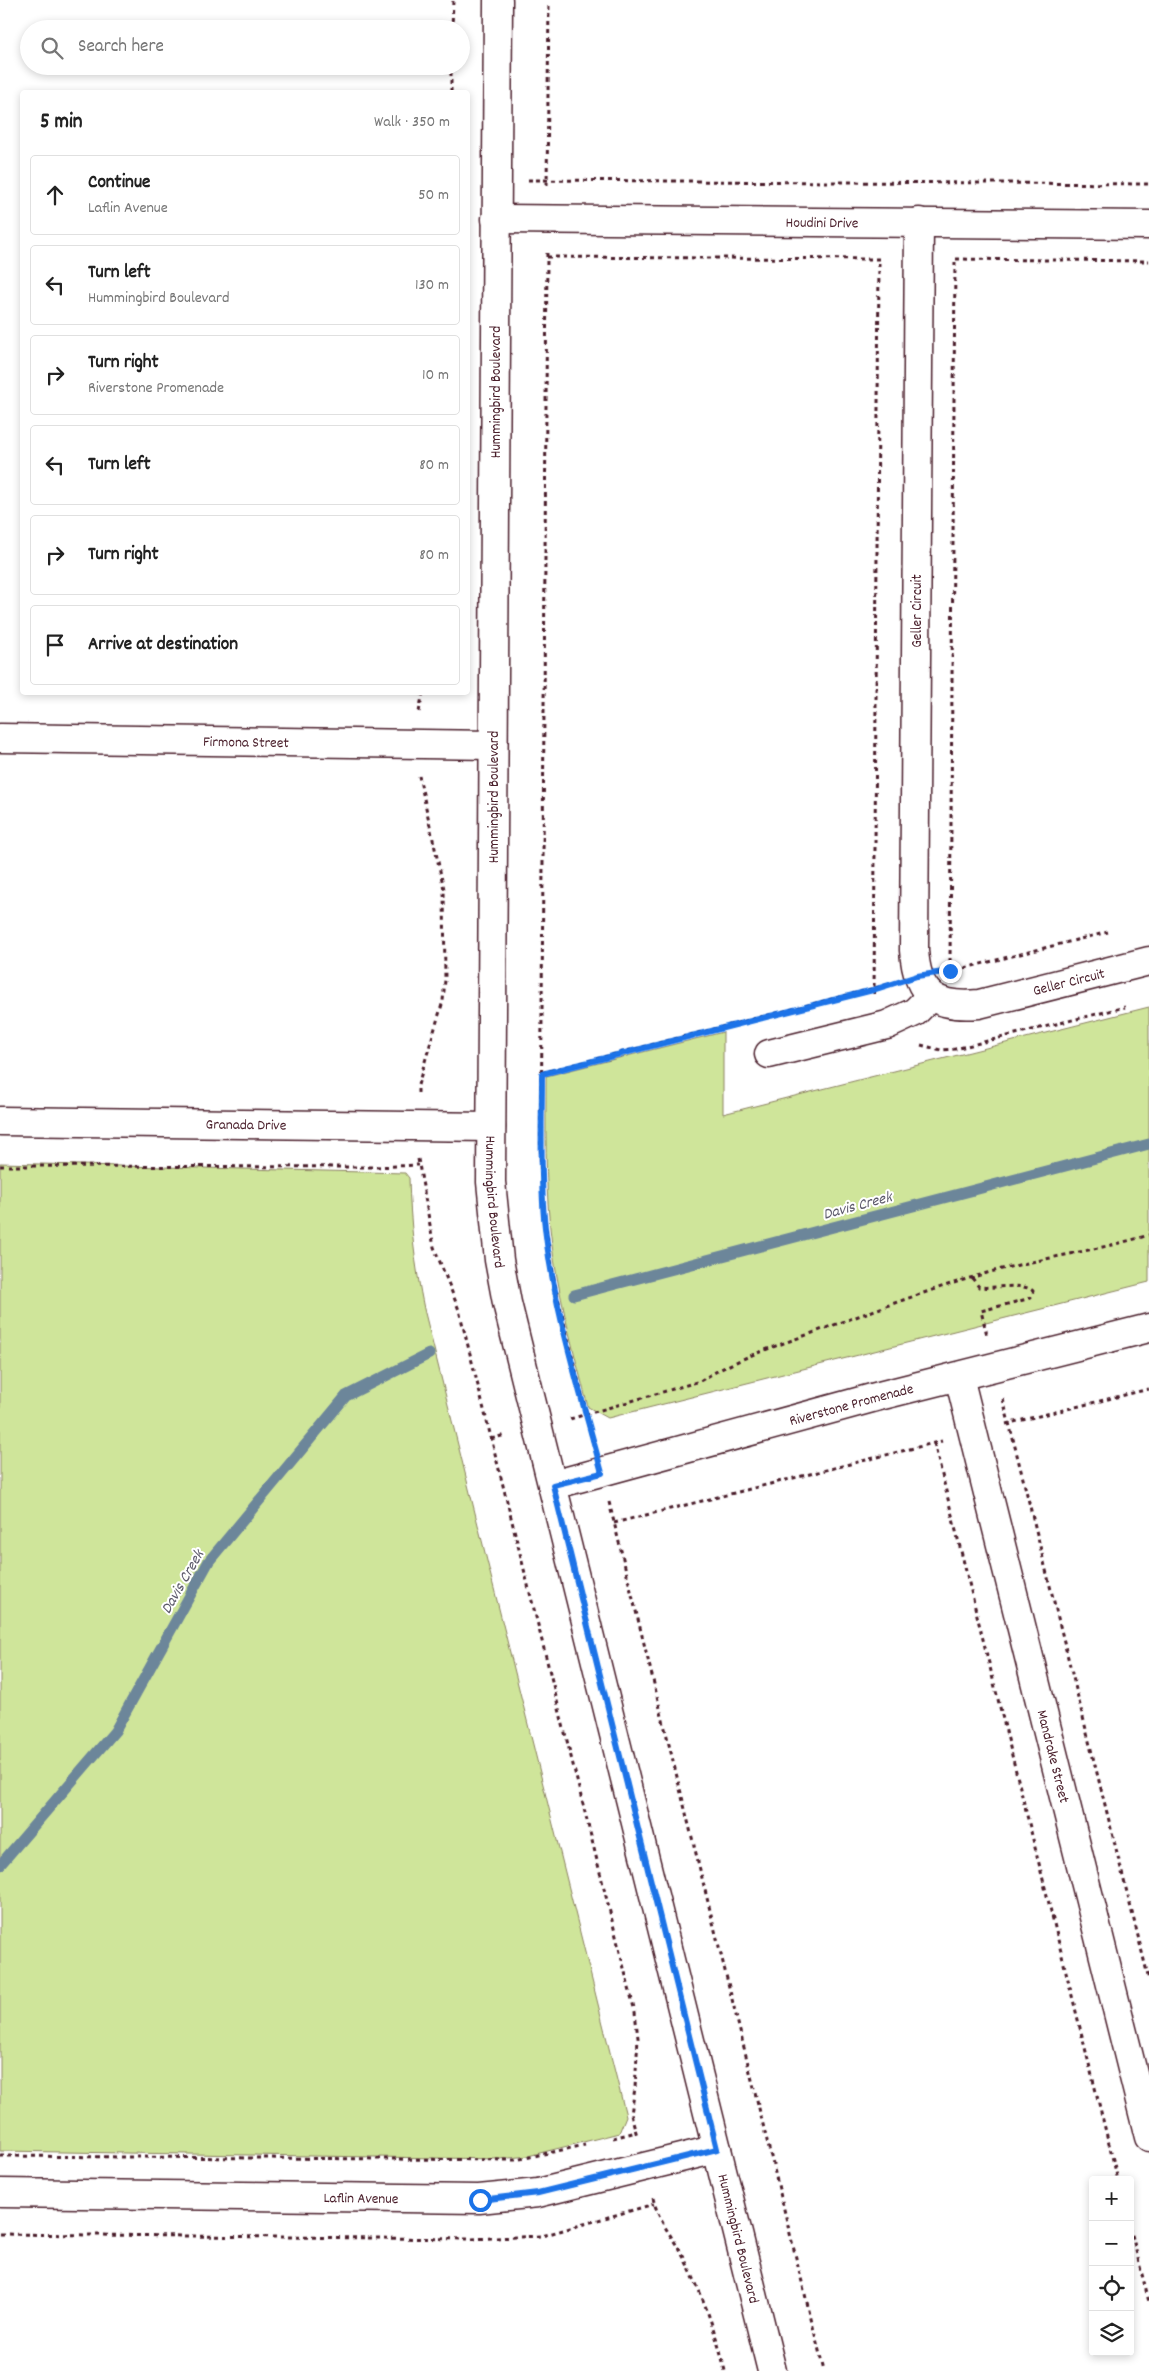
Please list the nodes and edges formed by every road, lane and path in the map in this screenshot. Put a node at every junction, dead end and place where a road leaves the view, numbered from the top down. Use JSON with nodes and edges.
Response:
{"nodes":[{"id":1,"x":452,"y":0,"type":"edge"},
{"id":2,"x":498,"y":0,"type":"edge"},
{"id":3,"x":549,"y":2,"type":"dead end"},
{"id":4,"x":452,"y":20,"type":"edge"},
{"id":5,"x":451,"y":75,"type":"edge"},
{"id":6,"x":451,"y":90,"type":"edge"},
{"id":7,"x":497,"y":180,"type":"junction"},
{"id":8,"x":547,"y":180,"type":"junction"},
{"id":9,"x":1149,"y":184,"type":"edge"},
{"id":10,"x":496,"y":219,"type":"junction"},
{"id":11,"x":547,"y":220,"type":"junction"},
{"id":12,"x":918,"y":222,"type":"junction"},
{"id":13,"x":1149,"y":225,"type":"edge"},
{"id":14,"x":547,"y":257,"type":"junction"},
{"id":15,"x":1149,"y":261,"type":"edge"},
{"id":16,"x":421,"y":695,"type":"edge"},
{"id":17,"x":419,"y":706,"type":"dead end"},
{"id":18,"x":0,"y":738,"type":"edge"},
{"id":19,"x":493,"y":745,"type":"junction"},
{"id":20,"x":420,"y":780,"type":"dead end"},
{"id":21,"x":1108,"y":932,"type":"dead end"},
{"id":22,"x":1149,"y":961,"type":"edge"},
{"id":23,"x":924,"y":986,"type":"junction"},
{"id":24,"x":873,"y":990,"type":"junction"},
{"id":25,"x":769,"y":1054,"type":"dead end"},
{"id":26,"x":542,"y":1074,"type":"junction"},
{"id":27,"x":418,"y":1085,"type":"dead end"},
{"id":28,"x":0,"y":1121,"type":"edge"},
{"id":29,"x":492,"y":1127,"type":"junction"},
{"id":30,"x":0,"y":1166,"type":"edge"},
{"id":31,"x":1149,"y":1235,"type":"edge"},
{"id":32,"x":1149,"y":1328,"type":"edge"},
{"id":33,"x":959,"y":1377,"type":"junction"},
{"id":34,"x":1149,"y":1389,"type":"edge"},
{"id":35,"x":586,"y":1415,"type":"junction"},
{"id":36,"x":1008,"y":1424,"type":"junction"},
{"id":37,"x":972,"y":1433,"type":"junction"},
{"id":38,"x":934,"y":1443,"type":"junction"},
{"id":39,"x":602,"y":1473,"type":"junction"},
{"id":40,"x":553,"y":1485,"type":"junction"},
{"id":41,"x":614,"y":1523,"type":"junction"},
{"id":42,"x":1149,"y":1980,"type":"edge"},
{"id":43,"x":631,"y":2114,"type":"dead end"},
{"id":44,"x":636,"y":2132,"type":"dead end"},
{"id":45,"x":1149,"y":2137,"type":"edge"},
{"id":46,"x":607,"y":2140,"type":"dead end"},
{"id":47,"x":588,"y":2144,"type":"dead end"},
{"id":48,"x":717,"y":2149,"type":"junction"},
{"id":49,"x":0,"y":2156,"type":"edge"},
{"id":50,"x":1117,"y":2176,"type":"edge"},
{"id":51,"x":0,"y":2193,"type":"edge"},
{"id":52,"x":654,"y":2204,"type":"dead end"},
{"id":53,"x":658,"y":2216,"type":"dead end"},
{"id":54,"x":0,"y":2234,"type":"edge"},
{"id":55,"x":1134,"y":2243,"type":"edge"},
{"id":56,"x":1149,"y":2302,"type":"edge"},
{"id":57,"x":725,"y":2371,"type":"edge"},
{"id":58,"x":772,"y":2371,"type":"edge"},
{"id":59,"x":824,"y":2371,"type":"edge"}],
"edges":[{"from":1,"to":4,"type":"path"},
{"from":2,"to":7,"type":"street","name":"Hummingbird Boulevard"},
{"from":3,"to":8,"type":"path"},
{"from":5,"to":6,"type":"path"},
{"from":7,"to":8,"type":"path"},
{"from":7,"to":10,"type":"street","name":"Hummingbird Boulevard"},
{"from":8,"to":9,"type":"path"},
{"from":8,"to":11,"type":"path"},
{"from":10,"to":11,"type":"street","name":"Houdini Drive"},
{"from":10,"to":19,"type":"street","name":"Hummingbird Boulevard"},
{"from":11,"to":12,"type":"street","name":"Houdini Drive"},
{"from":11,"to":14,"type":"path"},
{"from":12,"to":13,"type":"street","name":"Houdini Drive"},
{"from":12,"to":23,"type":"street","name":"Geller Circuit"},
{"from":14,"to":24,"type":"path"},
{"from":14,"to":26,"type":"path"},
{"from":15,"to":21,"type":"path"},
{"from":16,"to":17,"type":"path"},
{"from":18,"to":19,"type":"street","name":"Firmona Street"},
{"from":19,"to":29,"type":"street","name":"Hummingbird Boulevard"},
{"from":20,"to":27,"type":"path"},
{"from":22,"to":23,"type":"street","name":"Geller Circuit"},
{"from":23,"to":24,"type":"path"},
{"from":23,"to":25,"type":"street"},
{"from":24,"to":26,"type":"path"},
{"from":26,"to":35,"type":"path"},
{"from":28,"to":29,"type":"street","name":"Granada Drive"},
{"from":29,"to":40,"type":"street","name":"Hummingbird Boulevard"},
{"from":30,"to":43,"type":"path"},
{"from":31,"to":35,"type":"path"},
{"from":32,"to":33,"type":"street","name":"Riverstone Promenade"},
{"from":33,"to":37,"type":"street","name":"Mandrake Street"},
{"from":33,"to":39,"type":"street","name":"Riverstone Promenade"},
{"from":34,"to":36,"type":"path"},
{"from":35,"to":39,"type":"path"},
{"from":36,"to":37,"type":"path"},
{"from":36,"to":42,"type":"path"},
{"from":37,"to":38,"type":"path"},
{"from":37,"to":45,"type":"street","name":"Mandrake Street"},
{"from":38,"to":41,"type":"path"},
{"from":38,"to":50,"type":"path"},
{"from":39,"to":40,"type":"street","name":"Riverstone Promenade"},
{"from":39,"to":41,"type":"path"},
{"from":40,"to":48,"type":"street","name":"Hummingbird Boulevard"},
{"from":41,"to":59,"type":"path"},
{"from":44,"to":46,"type":"path"},
{"from":47,"to":49,"type":"path"},
{"from":48,"to":51,"type":"street","name":"Laflin Avenue"},
{"from":48,"to":58,"type":"street","name":"Hummingbird Boulevard"},
{"from":52,"to":54,"type":"path"},
{"from":53,"to":57,"type":"path"},
{"from":55,"to":56,"type":"path"}]}
